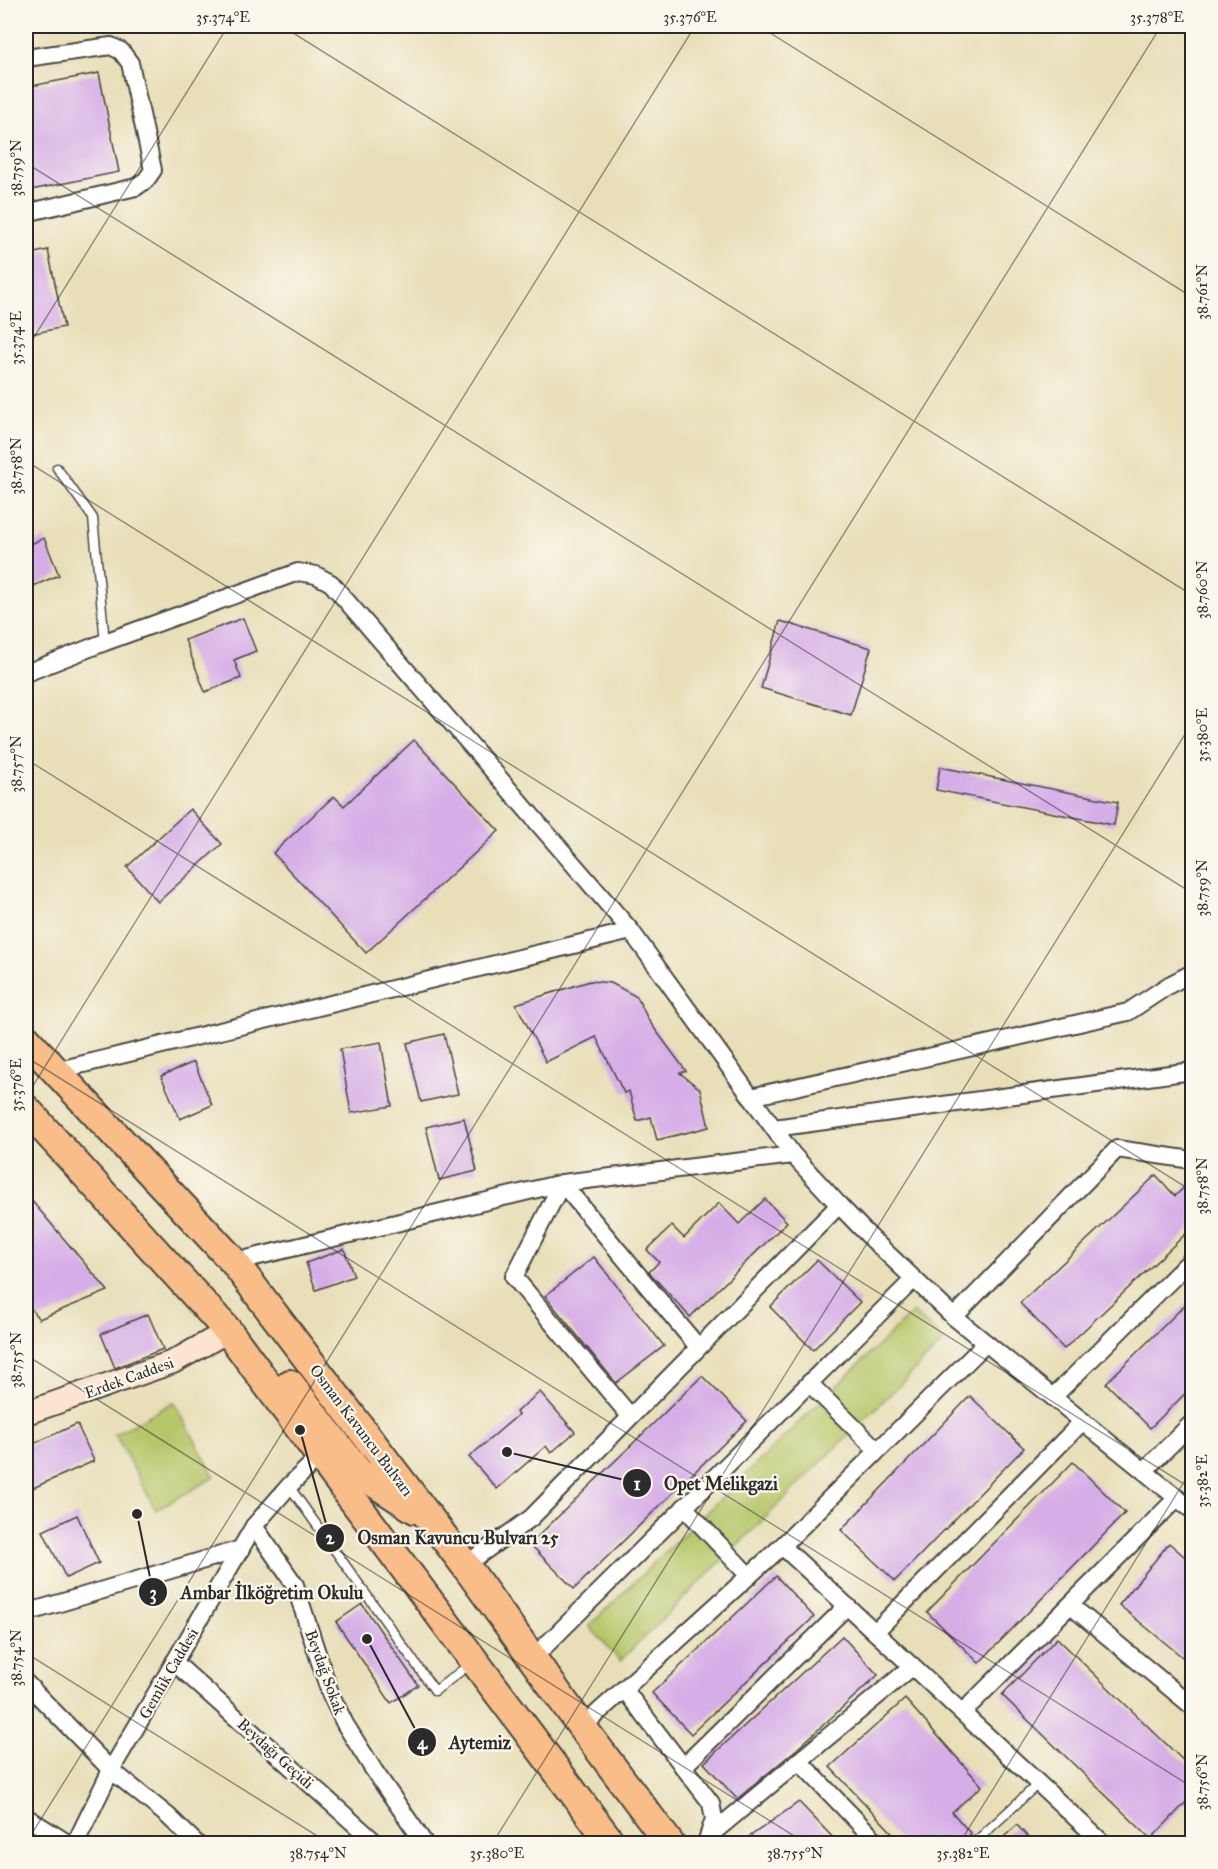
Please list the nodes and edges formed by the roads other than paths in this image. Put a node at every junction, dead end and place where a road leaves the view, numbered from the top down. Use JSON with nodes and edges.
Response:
{"nodes":[{"id":1,"x":26,"y":58,"type":"edge"},
{"id":2,"x":26,"y":213,"type":"edge"},
{"id":3,"x":57,"y":468,"type":"dead end"},
{"id":4,"x":105,"y":642,"type":"junction"},
{"id":5,"x":26,"y":673,"type":"edge"},
{"id":6,"x":632,"y":931,"type":"junction"},
{"id":7,"x":1192,"y":974,"type":"edge"},
{"id":8,"x":26,"y":1039,"type":"edge"},
{"id":9,"x":55,"y":1071,"type":"junction"},
{"id":10,"x":1192,"y":1071,"type":"edge"},
{"id":11,"x":751,"y":1097,"type":"junction"},
{"id":12,"x":26,"y":1109,"type":"edge"},
{"id":13,"x":774,"y":1128,"type":"junction"},
{"id":14,"x":793,"y":1155,"type":"junction"},
{"id":15,"x":1192,"y":1160,"type":"edge"},
{"id":16,"x":562,"y":1183,"type":"junction"},
{"id":17,"x":839,"y":1205,"type":"junction"},
{"id":18,"x":1192,"y":1259,"type":"edge"},
{"id":19,"x":234,"y":1262,"type":"junction"},
{"id":20,"x":914,"y":1279,"type":"junction"},
{"id":21,"x":954,"y":1317,"type":"junction"},
{"id":22,"x":228,"y":1331,"type":"junction"},
{"id":23,"x":986,"y":1343,"type":"junction"},
{"id":24,"x":698,"y":1347,"type":"junction"},
{"id":25,"x":809,"y":1383,"type":"junction"},
{"id":26,"x":1053,"y":1397,"type":"junction"},
{"id":27,"x":26,"y":1413,"type":"edge"},
{"id":28,"x":630,"y":1416,"type":"junction"},
{"id":29,"x":1083,"y":1421,"type":"junction"},
{"id":30,"x":1192,"y":1423,"type":"edge"},
{"id":31,"x":877,"y":1450,"type":"junction"},
{"id":32,"x":320,"y":1456,"type":"junction"},
{"id":33,"x":1144,"y":1471,"type":"junction"},
{"id":34,"x":289,"y":1486,"type":"junction"},
{"id":35,"x":1177,"y":1498,"type":"junction"},
{"id":36,"x":684,"y":1507,"type":"junction"},
{"id":37,"x":1192,"y":1510,"type":"edge"},
{"id":38,"x":429,"y":1518,"type":"junction"},
{"id":39,"x":254,"y":1526,"type":"junction"},
{"id":40,"x":782,"y":1546,"type":"junction"},
{"id":41,"x":241,"y":1549,"type":"junction"},
{"id":42,"x":465,"y":1565,"type":"junction"},
{"id":43,"x":749,"y":1576,"type":"junction"},
{"id":44,"x":1070,"y":1605,"type":"junction"},
{"id":45,"x":847,"y":1606,"type":"junction"},
{"id":46,"x":26,"y":1613,"type":"edge"},
{"id":47,"x":875,"y":1632,"type":"junction"},
{"id":48,"x":533,"y":1658,"type":"junction"},
{"id":49,"x":474,"y":1661,"type":"junction"},
{"id":50,"x":174,"y":1662,"type":"junction"},
{"id":51,"x":913,"y":1666,"type":"junction"},
{"id":52,"x":26,"y":1683,"type":"edge"},
{"id":53,"x":624,"y":1689,"type":"junction"},
{"id":54,"x":1192,"y":1706,"type":"edge"},
{"id":55,"x":963,"y":1712,"type":"junction"},
{"id":56,"x":582,"y":1727,"type":"junction"},
{"id":57,"x":799,"y":1761,"type":"junction"},
{"id":58,"x":683,"y":1767,"type":"junction"},
{"id":59,"x":111,"y":1770,"type":"junction"},
{"id":60,"x":1039,"y":1783,"type":"junction"},
{"id":61,"x":26,"y":1817,"type":"edge"},
{"id":62,"x":707,"y":1840,"type":"edge"},
{"id":63,"x":69,"y":1844,"type":"edge"},
{"id":64,"x":75,"y":1844,"type":"edge"},
{"id":65,"x":197,"y":1844,"type":"edge"},
{"id":66,"x":377,"y":1844,"type":"edge"},
{"id":67,"x":425,"y":1844,"type":"edge"},
{"id":68,"x":612,"y":1844,"type":"edge"},
{"id":69,"x":670,"y":1844,"type":"edge"},
{"id":70,"x":879,"y":1844,"type":"edge"},
{"id":71,"x":973,"y":1844,"type":"edge"},
{"id":72,"x":1104,"y":1844,"type":"edge"}],
"edges":[{"from":1,"to":2,"type":"street"},
{"from":3,"to":4,"type":"lane"},
{"from":4,"to":5,"type":"street"},
{"from":4,"to":6,"type":"street"},
{"from":6,"to":9,"type":"street"},
{"from":6,"to":11,"type":"street"},
{"from":7,"to":11,"type":"street"},
{"from":8,"to":9,"type":"highway","name":"Osman Kavuncu Bulvarı"},
{"from":9,"to":19,"type":"highway","name":"Osman Kavuncu Bulvarı"},
{"from":10,"to":13,"type":"street"},
{"from":11,"to":13,"type":"street"},
{"from":12,"to":22,"type":"highway"},
{"from":13,"to":14,"type":"street"},
{"from":14,"to":16,"type":"street"},
{"from":14,"to":17,"type":"street"},
{"from":15,"to":21,"type":"street"},
{"from":16,"to":19,"type":"street"},
{"from":16,"to":24,"type":"street"},
{"from":16,"to":28,"type":"street"},
{"from":17,"to":20,"type":"street"},
{"from":17,"to":24,"type":"street"},
{"from":18,"to":26,"type":"street"},
{"from":19,"to":38,"type":"highway","name":"Osman Kavuncu Bulvarı"},
{"from":20,"to":21,"type":"street"},
{"from":20,"to":25,"type":"street"},
{"from":21,"to":23,"type":"street"},
{"from":22,"to":27,"type":"street","name":"Erdek Caddesi"},
{"from":22,"to":32,"type":"highway"},
{"from":22,"to":38,"type":"highway"},
{"from":23,"to":26,"type":"street"},
{"from":23,"to":31,"type":"street"},
{"from":24,"to":28,"type":"street"},
{"from":25,"to":31,"type":"street"},
{"from":25,"to":36,"type":"street"},
{"from":26,"to":29,"type":"street"},
{"from":28,"to":42,"type":"street"},
{"from":29,"to":33,"type":"street"},
{"from":29,"to":47,"type":"street"},
{"from":30,"to":33,"type":"street"},
{"from":31,"to":40,"type":"street"},
{"from":32,"to":34,"type":"street","name":"Gemlik Caddesi"},
{"from":32,"to":49,"type":"highway"},
{"from":33,"to":35,"type":"street"},
{"from":34,"to":39,"type":"street","name":"Gemlik Caddesi"},
{"from":34,"to":49,"type":"lane"},
{"from":35,"to":37,"type":"street"},
{"from":35,"to":44,"type":"street"},
{"from":36,"to":43,"type":"street"},
{"from":36,"to":48,"type":"street"},
{"from":38,"to":42,"type":"highway","name":"Osman Kavuncu Bulvarı"},
{"from":39,"to":41,"type":"street","name":"Gemlik Caddesi"},
{"from":39,"to":67,"type":"street","name":"Beydağ Sokak"},
{"from":40,"to":43,"type":"street"},
{"from":40,"to":45,"type":"street"},
{"from":41,"to":46,"type":"street"},
{"from":41,"to":50,"type":"street","name":"Gemlik Caddesi"},
{"from":42,"to":48,"type":"highway","name":"Osman Kavuncu Bulvarı"},
{"from":43,"to":53,"type":"street"},
{"from":44,"to":54,"type":"street"},
{"from":44,"to":55,"type":"street"},
{"from":45,"to":47,"type":"street"},
{"from":45,"to":58,"type":"street"},
{"from":47,"to":51,"type":"street"},
{"from":48,"to":56,"type":"highway","name":"Osman Kavuncu Bulvarı"},
{"from":49,"to":68,"type":"highway"},
{"from":50,"to":59,"type":"street","name":"Gemlik Caddesi"},
{"from":50,"to":66,"type":"street","name":"Beydağı Geçidi"},
{"from":51,"to":55,"type":"street"},
{"from":51,"to":57,"type":"street"},
{"from":52,"to":59,"type":"street"},
{"from":53,"to":56,"type":"street"},
{"from":53,"to":58,"type":"street"},
{"from":55,"to":60,"type":"street"},
{"from":56,"to":69,"type":"highway","name":"Osman Kavuncu Bulvarı"},
{"from":57,"to":62,"type":"street"},
{"from":57,"to":70,"type":"street"},
{"from":58,"to":62,"type":"street"},
{"from":59,"to":64,"type":"street","name":"Gemlik Caddesi"},
{"from":59,"to":65,"type":"street"},
{"from":60,"to":71,"type":"lane"},
{"from":60,"to":72,"type":"street"},
{"from":61,"to":63,"type":"street"}]}
